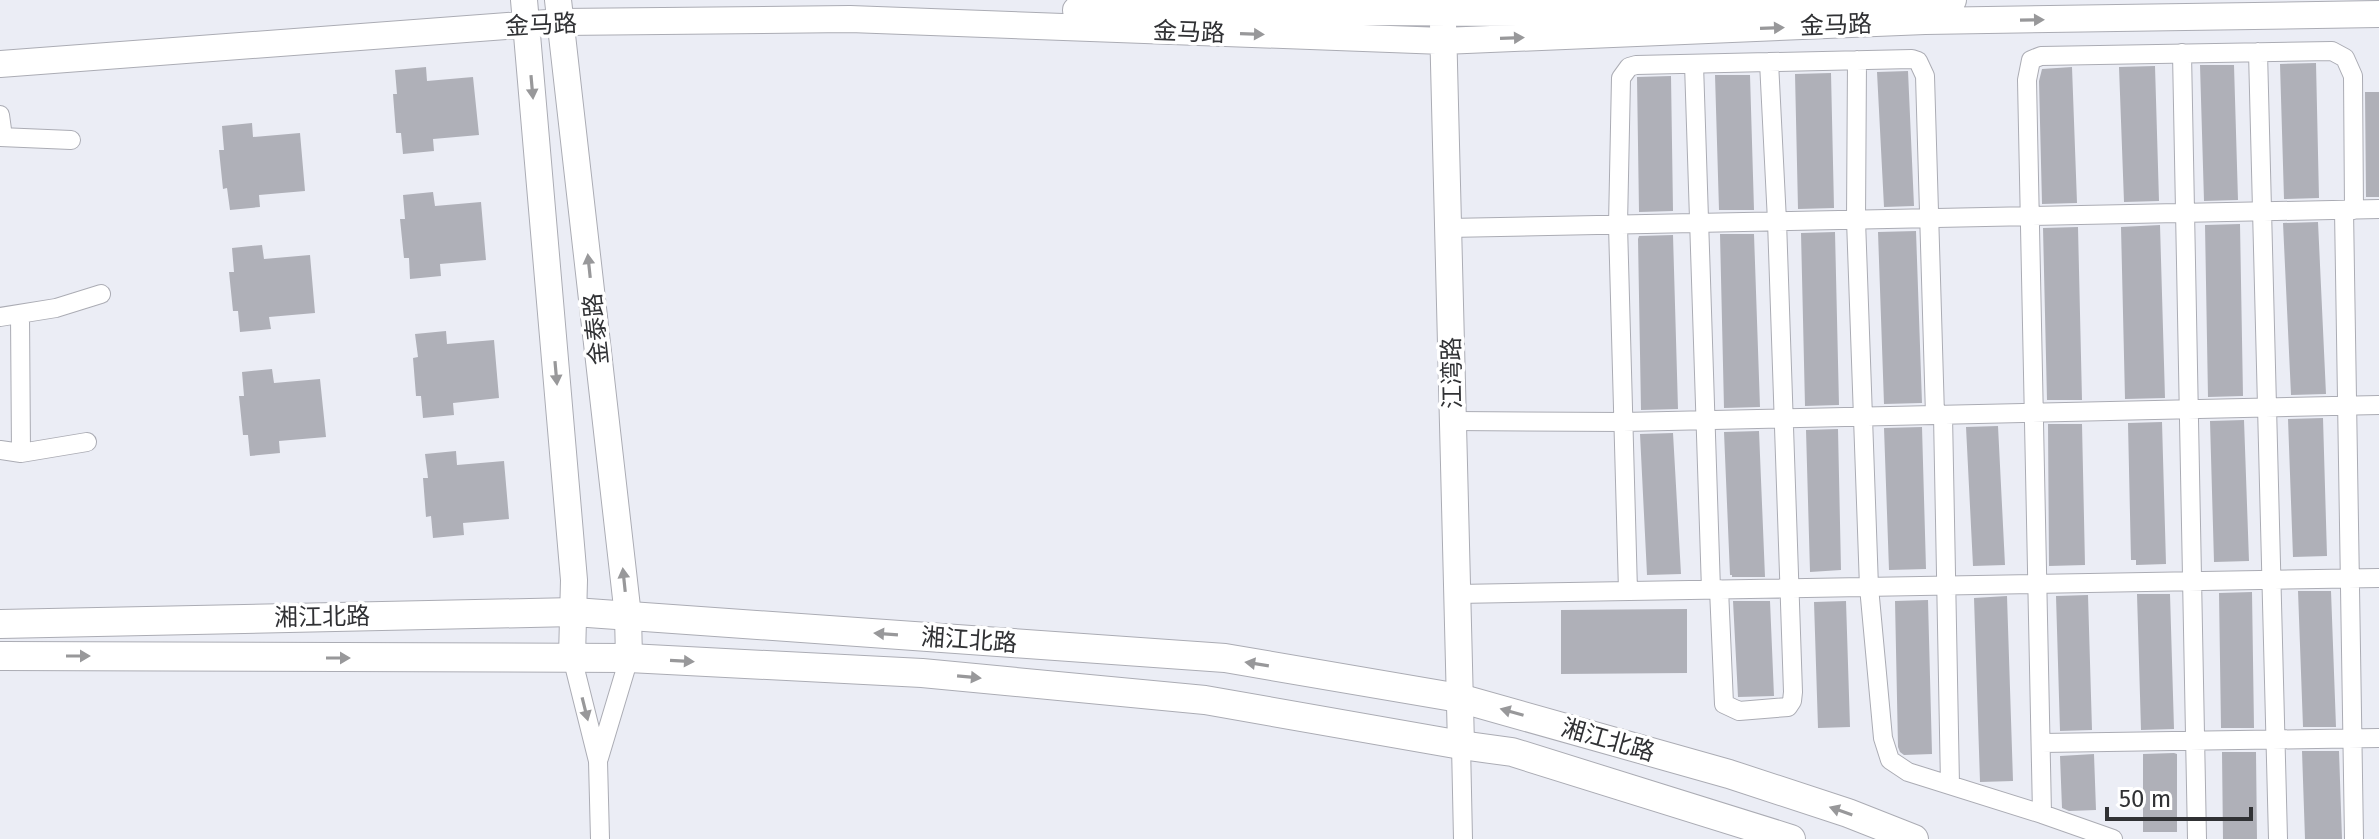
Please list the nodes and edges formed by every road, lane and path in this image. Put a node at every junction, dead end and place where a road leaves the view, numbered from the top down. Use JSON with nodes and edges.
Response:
{"nodes":[{"id":1,"x":1953,"y":0,"type":"edge"},
{"id":2,"x":1442,"y":6,"type":"edge"},
{"id":3,"x":559,"y":10,"type":"edge"},
{"id":4,"x":525,"y":11,"type":"edge"},
{"id":5,"x":2379,"y":14,"type":"edge"},
{"id":6,"x":1443,"y":41,"type":"junction"},
{"id":7,"x":0,"y":49,"type":"edge"},
{"id":8,"x":2258,"y":52,"type":"junction"},
{"id":9,"x":2182,"y":53,"type":"junction"},
{"id":10,"x":1857,"y":60,"type":"junction"},
{"id":11,"x":1769,"y":62,"type":"junction"},
{"id":12,"x":0,"y":64,"type":"edge"},
{"id":13,"x":1694,"y":64,"type":"junction"},
{"id":14,"x":0,"y":115,"type":"edge"},
{"id":15,"x":1,"y":137,"type":"edge"},
{"id":16,"x":71,"y":140,"type":"dead end"},
{"id":17,"x":2379,"y":209,"type":"edge"},
{"id":18,"x":2349,"y":210,"type":"junction"},
{"id":19,"x":2262,"y":212,"type":"junction"},
{"id":20,"x":2186,"y":213,"type":"junction"},
{"id":21,"x":2030,"y":216,"type":"junction"},
{"id":22,"x":1929,"y":218,"type":"junction"},
{"id":23,"x":1856,"y":220,"type":"junction"},
{"id":24,"x":1777,"y":221,"type":"junction"},
{"id":25,"x":1699,"y":223,"type":"junction"},
{"id":26,"x":1618,"y":225,"type":"junction"},
{"id":27,"x":1448,"y":228,"type":"junction"},
{"id":28,"x":101,"y":294,"type":"dead end"},
{"id":29,"x":20,"y":314,"type":"junction"},
{"id":30,"x":0,"y":317,"type":"edge"},
{"id":31,"x":2379,"y":405,"type":"edge"},
{"id":32,"x":2347,"y":406,"type":"junction"},
{"id":33,"x":2267,"y":408,"type":"junction"},
{"id":34,"x":2189,"y":409,"type":"junction"},
{"id":35,"x":2034,"y":413,"type":"junction"},
{"id":36,"x":1939,"y":415,"type":"junction"},
{"id":37,"x":1862,"y":417,"type":"junction"},
{"id":38,"x":1784,"y":418,"type":"junction"},
{"id":39,"x":1705,"y":420,"type":"junction"},
{"id":40,"x":1453,"y":421,"type":"junction"},
{"id":41,"x":1623,"y":422,"type":"junction"},
{"id":42,"x":87,"y":442,"type":"dead end"},
{"id":43,"x":0,"y":450,"type":"edge"},
{"id":44,"x":21,"y":453,"type":"junction"},
{"id":45,"x":2379,"y":578,"type":"edge"},
{"id":46,"x":2350,"y":579,"type":"junction"},
{"id":47,"x":2271,"y":580,"type":"junction"},
{"id":48,"x":2193,"y":581,"type":"junction"},
{"id":49,"x":2038,"y":584,"type":"junction"},
{"id":50,"x":1946,"y":586,"type":"junction"},
{"id":51,"x":1869,"y":587,"type":"junction"},
{"id":52,"x":1789,"y":588,"type":"junction"},
{"id":53,"x":1715,"y":590,"type":"junction"},
{"id":54,"x":1628,"y":591,"type":"junction"},
{"id":55,"x":1457,"y":594,"type":"junction"},
{"id":56,"x":574,"y":612,"type":"junction"},
{"id":57,"x":628,"y":616,"type":"junction"},
{"id":58,"x":0,"y":624,"type":"edge"},
{"id":59,"x":0,"y":656,"type":"edge"},
{"id":60,"x":572,"y":657,"type":"junction"},
{"id":61,"x":629,"y":658,"type":"junction"},
{"id":62,"x":1459,"y":698,"type":"junction"},
{"id":63,"x":2353,"y":738,"type":"junction"},
{"id":64,"x":2379,"y":738,"type":"edge"},
{"id":65,"x":2275,"y":739,"type":"junction"},
{"id":66,"x":2196,"y":741,"type":"junction"},
{"id":67,"x":2042,"y":743,"type":"junction"},
{"id":68,"x":1461,"y":745,"type":"junction"},
{"id":69,"x":598,"y":761,"type":"junction"},
{"id":70,"x":1950,"y":785,"type":"junction"},
{"id":71,"x":2042,"y":814,"type":"junction"},
{"id":72,"x":600,"y":839,"type":"edge"},
{"id":73,"x":1463,"y":839,"type":"edge"},
{"id":74,"x":1791,"y":839,"type":"edge"},
{"id":75,"x":1914,"y":839,"type":"edge"},
{"id":76,"x":2113,"y":839,"type":"edge"},
{"id":77,"x":2197,"y":839,"type":"edge"},
{"id":78,"x":2278,"y":839,"type":"edge"},
{"id":79,"x":2354,"y":839,"type":"edge"}],
"edges":[{"from":1,"to":2,"type":"street","name":"金马路"},
{"from":2,"to":3,"type":"street","name":"金马路"},
{"from":2,"to":6,"type":"street","name":"江湾路"},
{"from":3,"to":4,"type":"street","name":"金马路"},
{"from":3,"to":6,"type":"street","name":"金马路","one_way":true},
{"from":57,"to":3,"type":"street","name":"金泰路","one_way":true},
{"from":4,"to":7,"type":"street","name":"金马路"},
{"from":4,"to":12,"type":"street","name":"金马路"},
{"from":4,"to":56,"type":"street","one_way":true},
{"from":6,"to":5,"type":"street","name":"金马路","one_way":true},
{"from":6,"to":27,"type":"street","name":"江湾路"},
{"from":8,"to":9,"type":"street"},
{"from":8,"to":18,"type":"street"},
{"from":8,"to":19,"type":"street"},
{"from":9,"to":20,"type":"street"},
{"from":9,"to":21,"type":"street"},
{"from":10,"to":11,"type":"street"},
{"from":10,"to":22,"type":"street"},
{"from":10,"to":23,"type":"street"},
{"from":11,"to":13,"type":"street"},
{"from":11,"to":24,"type":"street"},
{"from":13,"to":25,"type":"street"},
{"from":13,"to":26,"type":"street"},
{"from":14,"to":15,"type":"street"},
{"from":15,"to":16,"type":"street"},
{"from":17,"to":18,"type":"street"},
{"from":18,"to":19,"type":"street"},
{"from":18,"to":32,"type":"street"},
{"from":19,"to":20,"type":"street"},
{"from":19,"to":33,"type":"street"},
{"from":20,"to":21,"type":"street"},
{"from":20,"to":34,"type":"street"},
{"from":21,"to":22,"type":"street"},
{"from":21,"to":35,"type":"street"},
{"from":22,"to":23,"type":"street"},
{"from":22,"to":36,"type":"street"},
{"from":23,"to":24,"type":"street"},
{"from":23,"to":37,"type":"street"},
{"from":24,"to":25,"type":"street"},
{"from":24,"to":38,"type":"street"},
{"from":25,"to":26,"type":"street"},
{"from":25,"to":39,"type":"street"},
{"from":26,"to":27,"type":"street"},
{"from":26,"to":41,"type":"street"},
{"from":27,"to":40,"type":"street","name":"江湾路"},
{"from":28,"to":29,"type":"street"},
{"from":29,"to":30,"type":"street"},
{"from":29,"to":44,"type":"street"},
{"from":31,"to":32,"type":"street"},
{"from":32,"to":33,"type":"street"},
{"from":32,"to":46,"type":"street"},
{"from":33,"to":34,"type":"street"},
{"from":33,"to":47,"type":"street"},
{"from":34,"to":35,"type":"street"},
{"from":34,"to":48,"type":"street"},
{"from":35,"to":36,"type":"street"},
{"from":35,"to":49,"type":"street"},
{"from":36,"to":37,"type":"street"},
{"from":36,"to":50,"type":"street"},
{"from":37,"to":38,"type":"street"},
{"from":37,"to":51,"type":"street"},
{"from":38,"to":39,"type":"street"},
{"from":38,"to":52,"type":"street"},
{"from":39,"to":41,"type":"street"},
{"from":39,"to":53,"type":"street"},
{"from":40,"to":41,"type":"street"},
{"from":40,"to":55,"type":"street","name":"江湾路"},
{"from":41,"to":54,"type":"street"},
{"from":42,"to":44,"type":"street"},
{"from":43,"to":44,"type":"street"},
{"from":45,"to":46,"type":"street"},
{"from":46,"to":47,"type":"street"},
{"from":46,"to":63,"type":"street"},
{"from":47,"to":48,"type":"street"},
{"from":47,"to":65,"type":"street"},
{"from":48,"to":49,"type":"street"},
{"from":48,"to":66,"type":"street"},
{"from":49,"to":50,"type":"street"},
{"from":49,"to":67,"type":"street"},
{"from":50,"to":51,"type":"street"},
{"from":50,"to":70,"type":"street"},
{"from":51,"to":52,"type":"street"},
{"from":51,"to":70,"type":"street"},
{"from":52,"to":53,"type":"street"},
{"from":52,"to":53,"type":"street"},
{"from":53,"to":54,"type":"street"},
{"from":54,"to":55,"type":"street"},
{"from":55,"to":62,"type":"street","name":"江湾路"},
{"from":56,"to":57,"type":"main road","name":"湘江北路"},
{"from":56,"to":58,"type":"main road","name":"湘江北路"},
{"from":56,"to":60,"type":"street"},
{"from":57,"to":61,"type":"street","name":"金泰路"},
{"from":62,"to":57,"type":"main road","name":"湘江北路","one_way":true},
{"from":59,"to":60,"type":"main road","name":"湘江北路","one_way":true},
{"from":60,"to":61,"type":"main road","name":"湘江北路"},
{"from":60,"to":69,"type":"street","one_way":true},
{"from":61,"to":68,"type":"main road","name":"湘江北路","one_way":true},
{"from":61,"to":69,"type":"street"},
{"from":62,"to":68,"type":"street","name":"江湾路"},
{"from":75,"to":62,"type":"main road","name":"湘江北路","one_way":true},
{"from":63,"to":64,"type":"street"},
{"from":63,"to":65,"type":"street"},
{"from":63,"to":79,"type":"street"},
{"from":65,"to":66,"type":"street"},
{"from":65,"to":78,"type":"street"},
{"from":66,"to":67,"type":"street"},
{"from":66,"to":77,"type":"street"},
{"from":67,"to":71,"type":"street"},
{"from":68,"to":73,"type":"street"},
{"from":68,"to":74,"type":"main road","name":"湘江北路"},
{"from":69,"to":72,"type":"street"},
{"from":70,"to":71,"type":"street"},
{"from":71,"to":76,"type":"street"}]}
